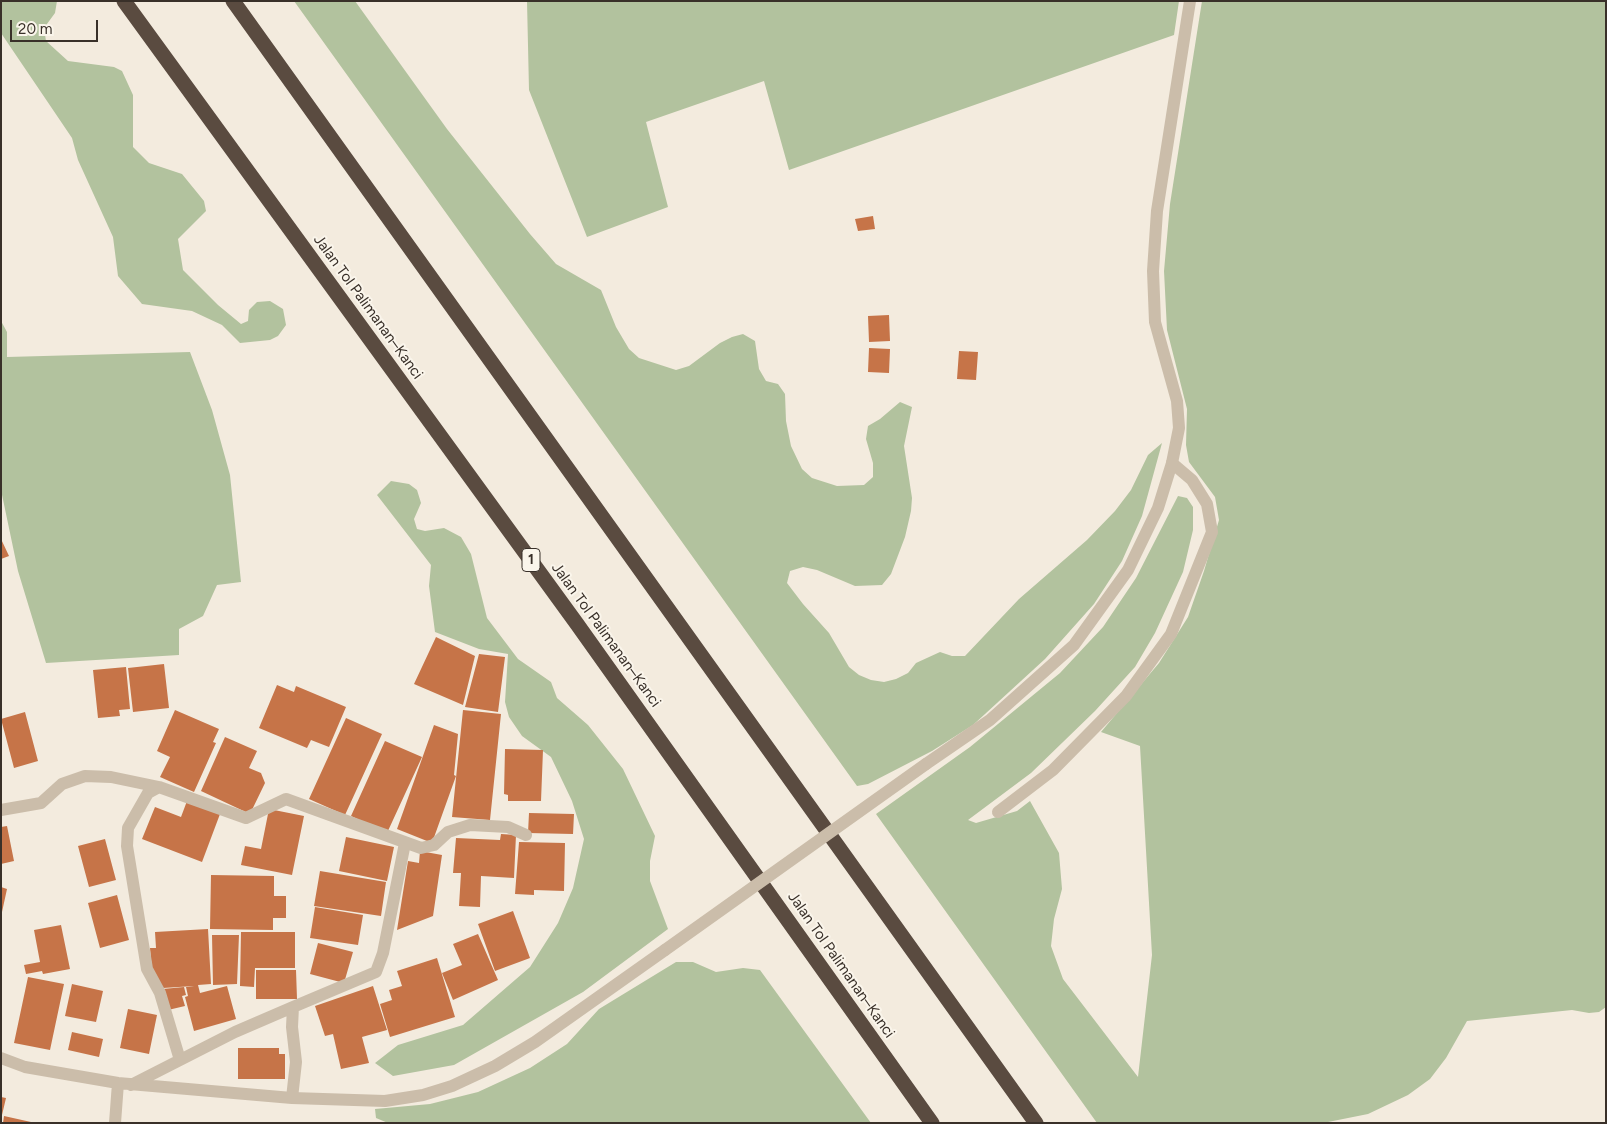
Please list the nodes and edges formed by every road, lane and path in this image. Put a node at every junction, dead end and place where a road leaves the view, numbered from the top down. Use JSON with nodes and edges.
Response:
{"nodes":[{"id":1,"x":124,"y":1,"type":"edge"},
{"id":2,"x":233,"y":1,"type":"edge"},
{"id":3,"x":1190,"y":1,"type":"edge"},
{"id":4,"x":1172,"y":463,"type":"junction"},
{"id":5,"x":159,"y":787,"type":"junction"},
{"id":6,"x":1,"y":810,"type":"edge"},
{"id":7,"x":998,"y":812,"type":"dead end"},
{"id":8,"x":526,"y":835,"type":"dead end"},
{"id":9,"x":404,"y":844,"type":"junction"},
{"id":10,"x":293,"y":1007,"type":"junction"},
{"id":11,"x":1,"y":1058,"type":"edge"},
{"id":12,"x":180,"y":1060,"type":"junction"},
{"id":13,"x":124,"y":1084,"type":"junction"},
{"id":14,"x":292,"y":1098,"type":"junction"},
{"id":15,"x":115,"y":1123,"type":"edge"},
{"id":16,"x":932,"y":1123,"type":"edge"},
{"id":17,"x":1036,"y":1123,"type":"edge"}],
"edges":[{"from":1,"to":16,"type":"highway","name":"Jalan Tol Palimanan–Kanci","number":"1"},
{"from":2,"to":17,"type":"highway"},
{"from":3,"to":4,"type":"street"},
{"from":4,"to":7,"type":"street"},
{"from":4,"to":14,"type":"street","bridge":true},
{"from":5,"to":6,"type":"street"},
{"from":5,"to":9,"type":"street"},
{"from":5,"to":12,"type":"street"},
{"from":8,"to":9,"type":"street"},
{"from":9,"to":10,"type":"street"},
{"from":10,"to":12,"type":"street"},
{"from":10,"to":14,"type":"street"},
{"from":11,"to":13,"type":"street"},
{"from":12,"to":13,"type":"street"},
{"from":13,"to":14,"type":"street"},
{"from":13,"to":15,"type":"street"}]}
